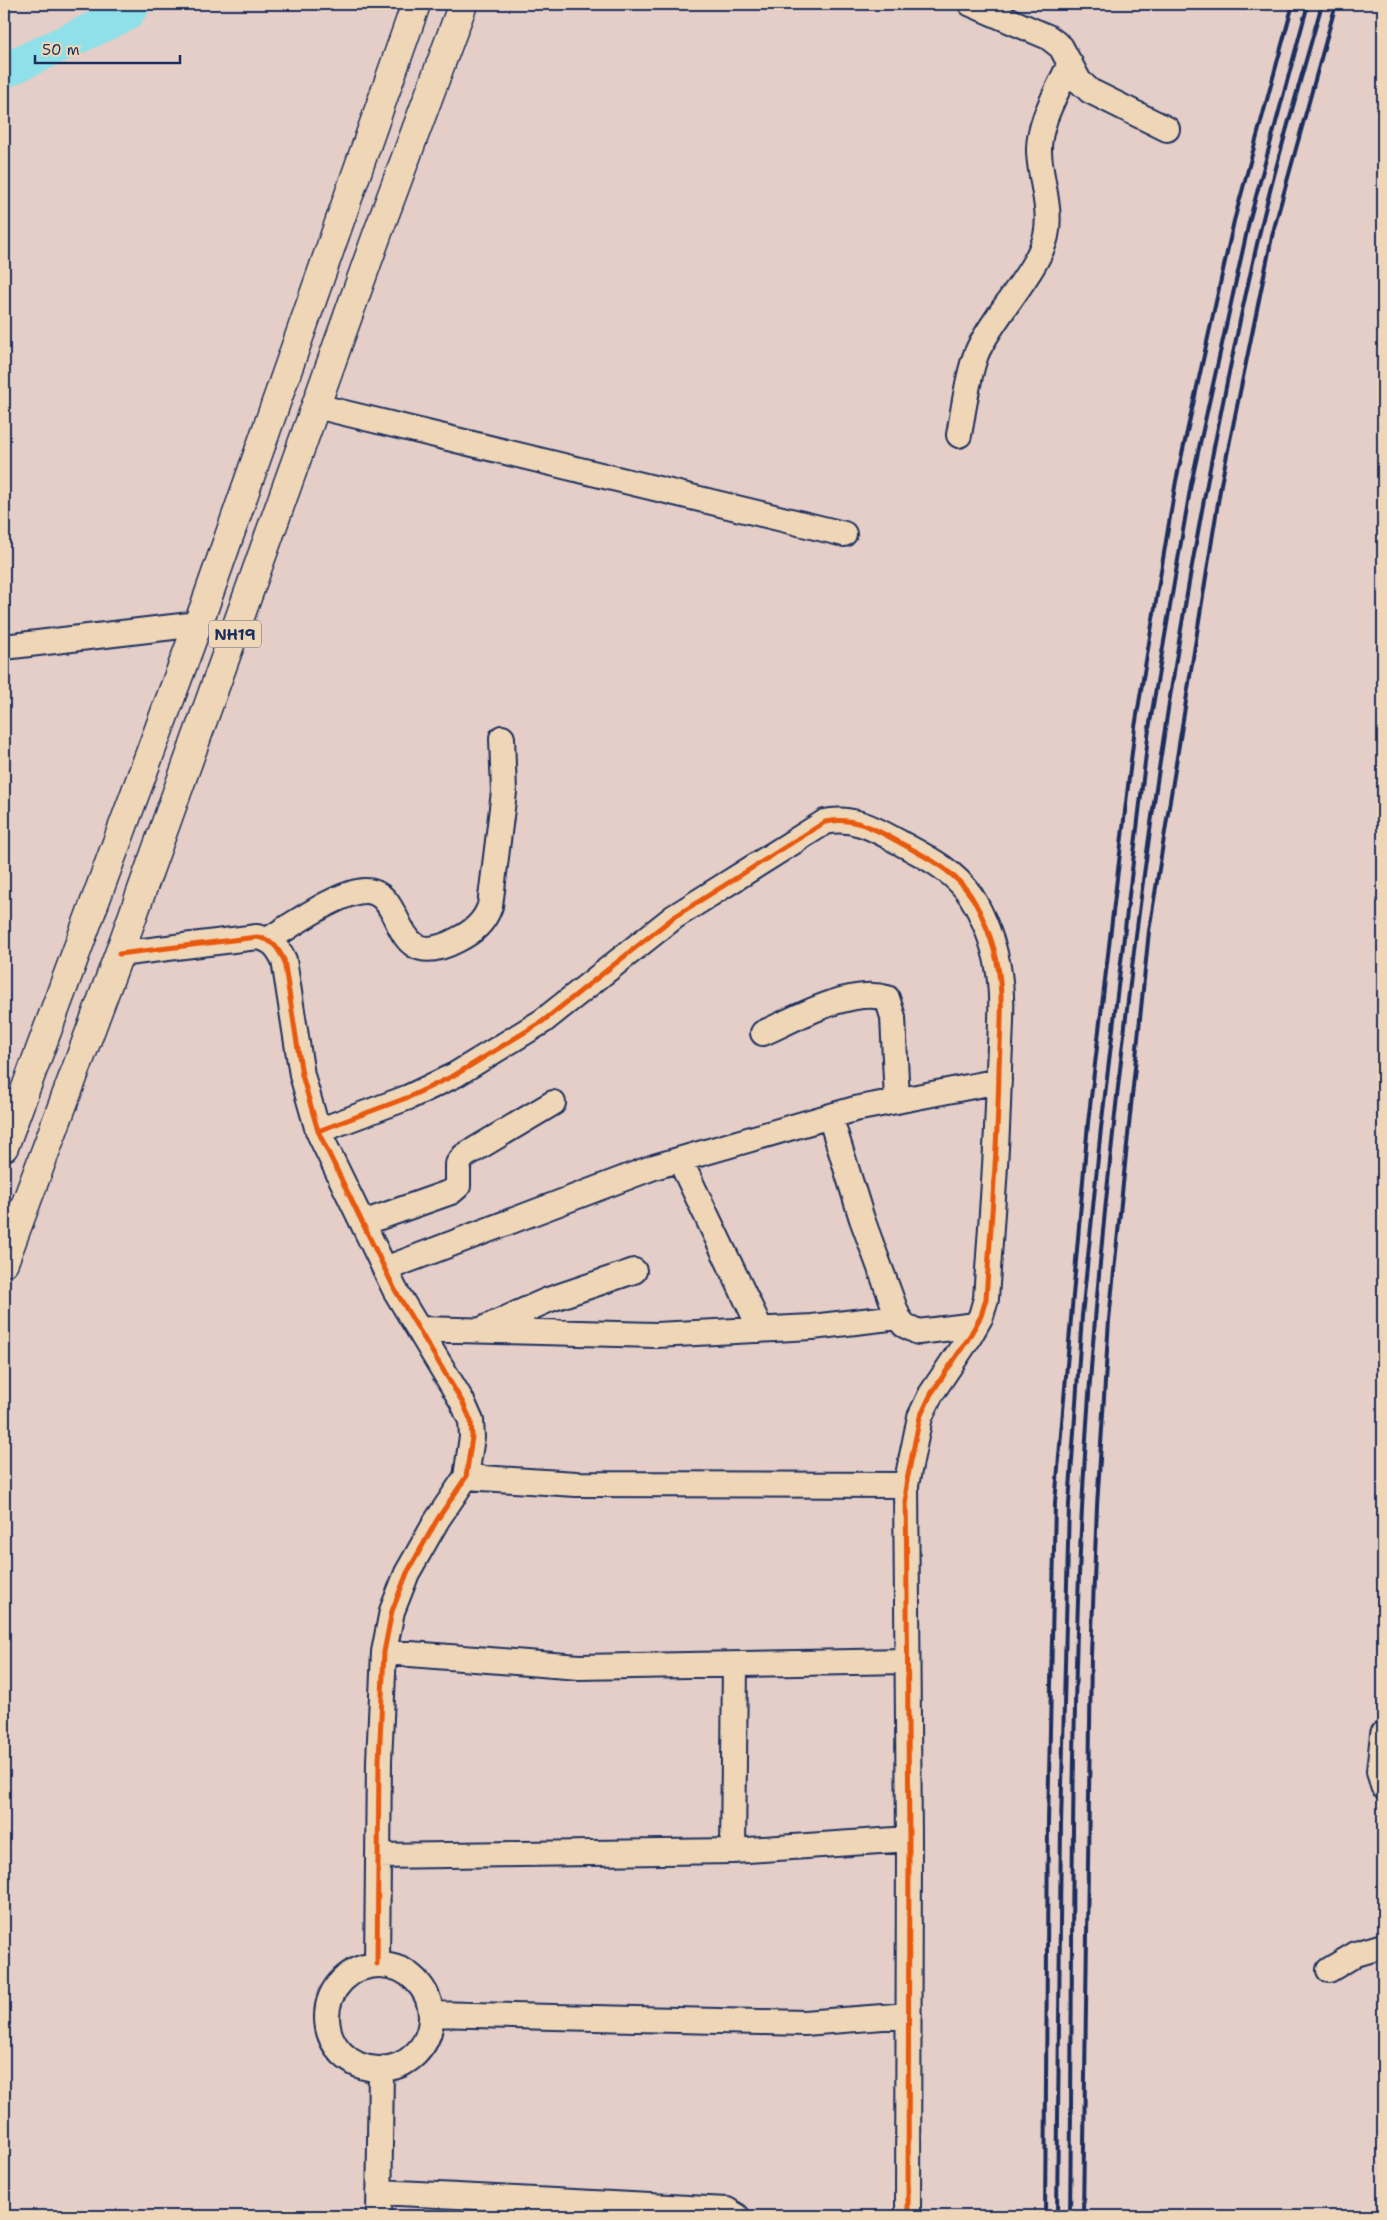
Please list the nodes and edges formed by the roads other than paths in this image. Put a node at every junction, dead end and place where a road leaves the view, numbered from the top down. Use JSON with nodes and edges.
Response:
{"nodes":[{"id":1,"x":416,"y":4,"type":"edge"},
{"id":2,"x":463,"y":4,"type":"edge"},
{"id":3,"x":971,"y":4,"type":"edge"},
{"id":4,"x":1070,"y":63,"type":"junction"},
{"id":5,"x":1168,"y":129,"type":"dead end"},
{"id":6,"x":316,"y":406,"type":"junction"},
{"id":7,"x":959,"y":435,"type":"dead end"},
{"id":8,"x":844,"y":534,"type":"dead end"},
{"id":9,"x":198,"y":624,"type":"junction"},
{"id":10,"x":4,"y":647,"type":"edge"},
{"id":11,"x":502,"y":738,"type":"dead end"},
{"id":12,"x":269,"y":939,"type":"junction"},
{"id":13,"x":119,"y":954,"type":"junction"},
{"id":14,"x":763,"y":1033,"type":"dead end"},
{"id":15,"x":999,"y":1081,"type":"junction"},
{"id":16,"x":897,"y":1101,"type":"junction"},
{"id":17,"x":553,"y":1103,"type":"dead end"},
{"id":18,"x":830,"y":1116,"type":"junction"},
{"id":19,"x":318,"y":1130,"type":"junction"},
{"id":20,"x":4,"y":1147,"type":"edge"},
{"id":21,"x":680,"y":1160,"type":"junction"},
{"id":22,"x":363,"y":1223,"type":"junction"},
{"id":23,"x":4,"y":1262,"type":"edge"},
{"id":24,"x":385,"y":1268,"type":"junction"},
{"id":25,"x":634,"y":1271,"type":"dead end"},
{"id":26,"x":898,"y":1317,"type":"junction"},
{"id":27,"x":976,"y":1325,"type":"junction"},
{"id":28,"x":419,"y":1330,"type":"junction"},
{"id":29,"x":760,"y":1330,"type":"junction"},
{"id":30,"x":479,"y":1331,"type":"junction"},
{"id":31,"x":466,"y":1477,"type":"junction"},
{"id":32,"x":906,"y":1485,"type":"junction"},
{"id":33,"x":384,"y":1652,"type":"junction"},
{"id":34,"x":907,"y":1661,"type":"junction"},
{"id":35,"x":735,"y":1666,"type":"junction"},
{"id":36,"x":1383,"y":1734,"type":"edge"},
{"id":37,"x":1383,"y":1786,"type":"edge"},
{"id":38,"x":909,"y":1839,"type":"junction"},
{"id":39,"x":733,"y":1852,"type":"junction"},
{"id":40,"x":378,"y":1856,"type":"junction"},
{"id":41,"x":1383,"y":1946,"type":"edge"},
{"id":42,"x":377,"y":1964,"type":"junction"},
{"id":43,"x":1329,"y":1970,"type":"dead end"},
{"id":44,"x":431,"y":2014,"type":"junction"},
{"id":45,"x":909,"y":2015,"type":"junction"},
{"id":46,"x":381,"y":2069,"type":"junction"},
{"id":47,"x":379,"y":2192,"type":"junction"},
{"id":48,"x":557,"y":2208,"type":"edge"},
{"id":49,"x":379,"y":2216,"type":"edge"},
{"id":50,"x":737,"y":2216,"type":"edge"},
{"id":51,"x":908,"y":2216,"type":"edge"}],
"edges":[{"from":1,"to":9,"type":"highway","number":"NH19"},
{"from":2,"to":6,"type":"highway","number":"NH19"},
{"from":3,"to":4,"type":"street"},
{"from":4,"to":5,"type":"street"},
{"from":4,"to":7,"type":"street"},
{"from":6,"to":8,"type":"street"},
{"from":6,"to":13,"type":"highway","number":"NH19"},
{"from":9,"to":10,"type":"street"},
{"from":9,"to":20,"type":"highway","number":"NH19"},
{"from":11,"to":12,"type":"street"},
{"from":12,"to":13,"type":"street"},
{"from":12,"to":19,"type":"street"},
{"from":13,"to":23,"type":"highway","number":"NH19"},
{"from":14,"to":16,"type":"street"},
{"from":15,"to":16,"type":"street"},
{"from":15,"to":19,"type":"street"},
{"from":15,"to":27,"type":"street"},
{"from":16,"to":18,"type":"street"},
{"from":17,"to":22,"type":"street"},
{"from":18,"to":21,"type":"street"},
{"from":18,"to":26,"type":"street"},
{"from":19,"to":22,"type":"street"},
{"from":21,"to":24,"type":"street"},
{"from":21,"to":29,"type":"street"},
{"from":22,"to":24,"type":"street"},
{"from":24,"to":28,"type":"street"},
{"from":25,"to":30,"type":"street"},
{"from":26,"to":27,"type":"street"},
{"from":26,"to":29,"type":"street"},
{"from":27,"to":32,"type":"street"},
{"from":28,"to":30,"type":"street"},
{"from":28,"to":31,"type":"street"},
{"from":29,"to":30,"type":"street"},
{"from":31,"to":32,"type":"street"},
{"from":31,"to":33,"type":"street"},
{"from":32,"to":34,"type":"street"},
{"from":33,"to":35,"type":"street"},
{"from":33,"to":40,"type":"street"},
{"from":34,"to":35,"type":"street"},
{"from":34,"to":38,"type":"street"},
{"from":35,"to":39,"type":"street"},
{"from":36,"to":37,"type":"street"},
{"from":38,"to":39,"type":"street"},
{"from":38,"to":45,"type":"street"},
{"from":39,"to":40,"type":"street"},
{"from":40,"to":42,"type":"street"},
{"from":41,"to":43,"type":"street"},
{"from":42,"to":44,"type":"street"},
{"from":42,"to":46,"type":"street"},
{"from":44,"to":45,"type":"street"},
{"from":44,"to":46,"type":"street"},
{"from":45,"to":51,"type":"street"},
{"from":46,"to":47,"type":"street"},
{"from":47,"to":48,"type":"street"},
{"from":47,"to":49,"type":"street"},
{"from":48,"to":50,"type":"street"}]}
